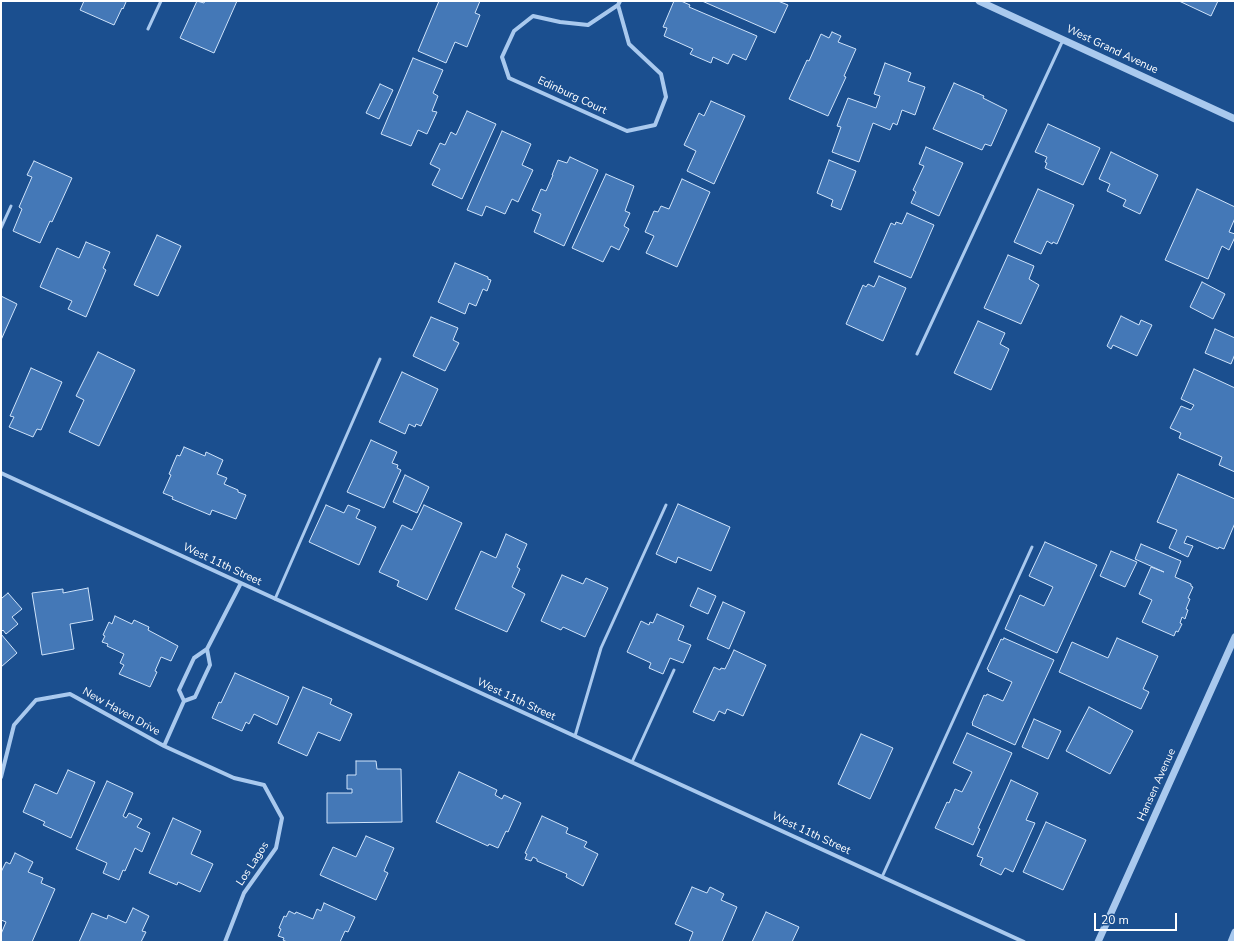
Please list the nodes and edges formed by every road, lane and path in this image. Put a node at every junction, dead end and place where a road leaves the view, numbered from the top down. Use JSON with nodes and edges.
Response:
{"nodes":[{"id":1,"x":160,"y":1,"type":"edge"},
{"id":2,"x":979,"y":1,"type":"edge"},
{"id":3,"x":619,"y":3,"type":"edge"},
{"id":4,"x":148,"y":29,"type":"dead end"},
{"id":5,"x":1063,"y":40,"type":"junction"},
{"id":6,"x":1235,"y":119,"type":"edge"},
{"id":7,"x":11,"y":206,"type":"dead end"},
{"id":8,"x":1,"y":228,"type":"edge"},
{"id":9,"x":916,"y":354,"type":"dead end"},
{"id":10,"x":380,"y":359,"type":"dead end"},
{"id":11,"x":1,"y":473,"type":"edge"},
{"id":12,"x":666,"y":505,"type":"dead end"},
{"id":13,"x":1032,"y":547,"type":"dead end"},
{"id":14,"x":241,"y":583,"type":"junction"},
{"id":15,"x":275,"y":599,"type":"junction"},
{"id":16,"x":1235,"y":637,"type":"edge"},
{"id":17,"x":207,"y":649,"type":"junction"},
{"id":18,"x":674,"y":670,"type":"dead end"},
{"id":19,"x":184,"y":701,"type":"junction"},
{"id":20,"x":575,"y":736,"type":"junction"},
{"id":21,"x":164,"y":746,"type":"junction"},
{"id":22,"x":632,"y":762,"type":"junction"},
{"id":23,"x":1,"y":777,"type":"edge"},
{"id":24,"x":882,"y":877,"type":"junction"},
{"id":25,"x":1235,"y":932,"type":"edge"},
{"id":26,"x":225,"y":942,"type":"edge"},
{"id":27,"x":1024,"y":942,"type":"edge"},
{"id":28,"x":1098,"y":942,"type":"edge"},
{"id":29,"x":1231,"y":942,"type":"edge"}],
"edges":[{"from":1,"to":4,"type":"lane"},
{"from":2,"to":5,"type":"street","name":"West Grand Avenue"},
{"from":3,"to":3,"type":"street","name":"Edinburg Court"},
{"from":5,"to":6,"type":"street","name":"West Grand Avenue"},
{"from":5,"to":9,"type":"lane"},
{"from":7,"to":8,"type":"lane"},
{"from":10,"to":15,"type":"lane"},
{"from":11,"to":14,"type":"street","name":"West 11th Street"},
{"from":12,"to":20,"type":"lane"},
{"from":13,"to":24,"type":"lane"},
{"from":14,"to":15,"type":"street","name":"West 11th Street"},
{"from":14,"to":17,"type":"street"},
{"from":15,"to":20,"type":"street","name":"West 11th Street"},
{"from":16,"to":28,"type":"street","name":"Hansen Avenue"},
{"from":17,"to":19,"type":"street"},
{"from":17,"to":19,"type":"street"},
{"from":18,"to":22,"type":"lane"},
{"from":19,"to":21,"type":"street"},
{"from":20,"to":22,"type":"street","name":"West 11th Street"},
{"from":21,"to":23,"type":"street","name":"New Haven Drive"},
{"from":21,"to":26,"type":"street","name":"Los Lagos"},
{"from":22,"to":24,"type":"street","name":"West 11th Street"},
{"from":24,"to":27,"type":"street","name":"West 11th Street"},
{"from":25,"to":29,"type":"street"}]}
